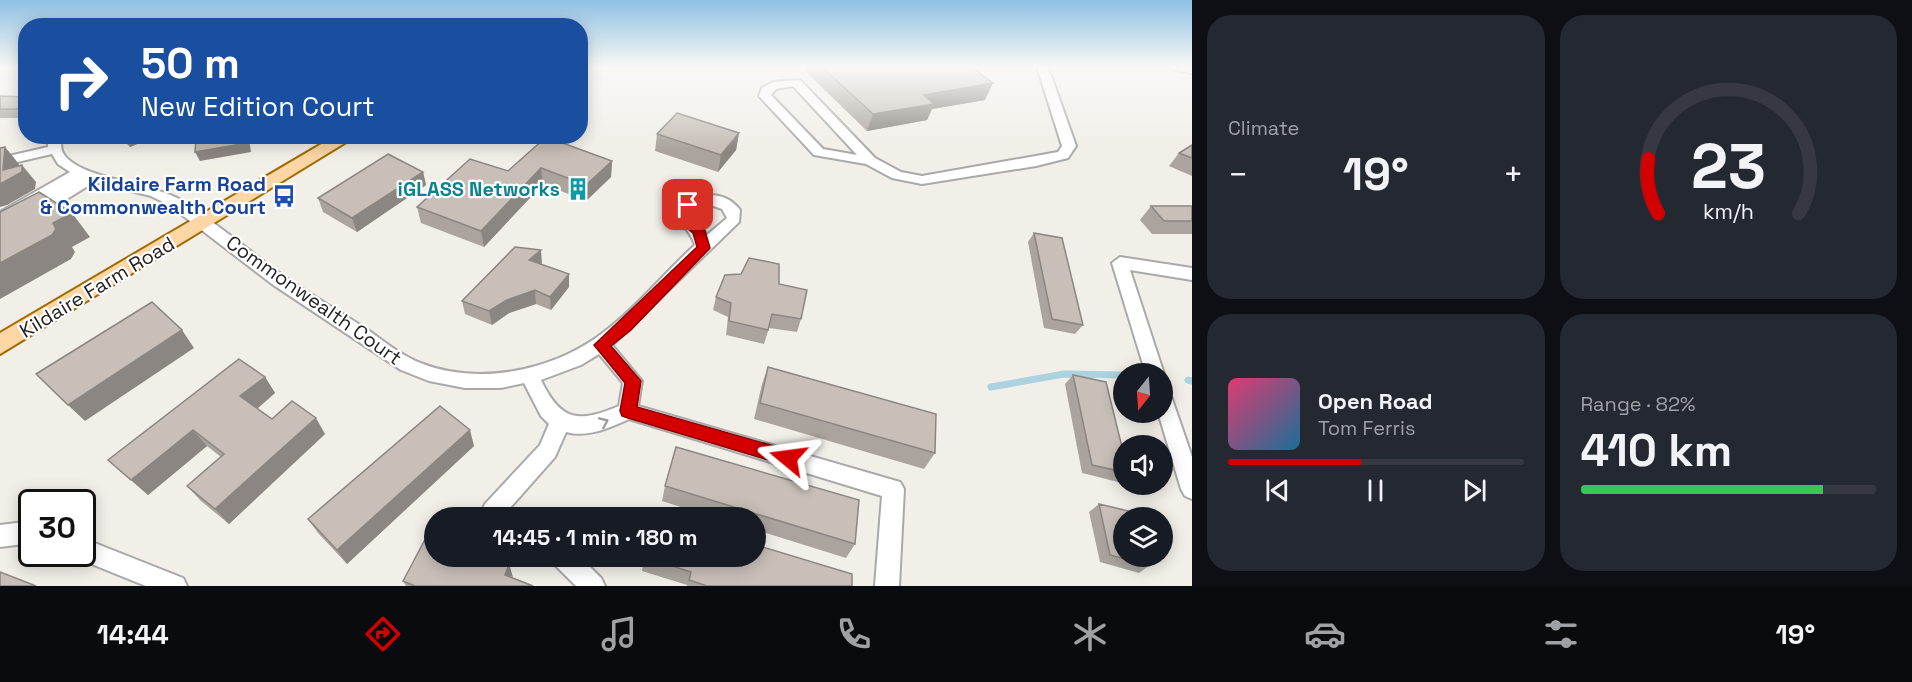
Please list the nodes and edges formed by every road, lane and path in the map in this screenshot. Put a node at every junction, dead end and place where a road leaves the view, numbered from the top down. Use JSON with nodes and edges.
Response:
{"nodes":[{"id":1,"x":765,"y":94,"type":"edge"},
{"id":2,"x":808,"y":94,"type":"edge"},
{"id":3,"x":1053,"y":94,"type":"edge"},
{"id":4,"x":51,"y":144,"type":"edge"},
{"id":5,"x":55,"y":144,"type":"edge"},
{"id":6,"x":335,"y":144,"type":"edge"},
{"id":7,"x":870,"y":161,"type":"junction"},
{"id":8,"x":0,"y":162,"type":"edge"},
{"id":9,"x":86,"y":174,"type":"junction"},
{"id":10,"x":0,"y":218,"type":"edge"},
{"id":11,"x":204,"y":223,"type":"junction"},
{"id":12,"x":0,"y":236,"type":"edge"},
{"id":13,"x":704,"y":248,"type":"dead end"},
{"id":14,"x":1192,"y":274,"type":"edge"},
{"id":15,"x":0,"y":345,"type":"edge"},
{"id":16,"x":602,"y":345,"type":"junction"},
{"id":17,"x":1152,"y":363,"type":"edge"},
{"id":18,"x":530,"y":377,"type":"junction"},
{"id":19,"x":628,"y":411,"type":"junction"},
{"id":20,"x":560,"y":422,"type":"junction"},
{"id":21,"x":1171,"y":423,"type":"edge"},
{"id":22,"x":1192,"y":487,"type":"edge"},
{"id":23,"x":497,"y":507,"type":"edge"},
{"id":24,"x":18,"y":534,"type":"edge"},
{"id":25,"x":0,"y":536,"type":"edge"},
{"id":26,"x":96,"y":555,"type":"edge"},
{"id":27,"x":573,"y":567,"type":"edge"},
{"id":28,"x":175,"y":586,"type":"edge"},
{"id":29,"x":593,"y":586,"type":"edge"},
{"id":30,"x":886,"y":586,"type":"edge"}],
"edges":[{"from":1,"to":7,"type":"street"},
{"from":2,"to":7,"type":"street"},
{"from":3,"to":7,"type":"street"},
{"from":4,"to":8,"type":"street"},
{"from":5,"to":9,"type":"street"},
{"from":6,"to":11,"type":"main road","name":"Kildaire Farm Road"},
{"from":9,"to":10,"type":"street"},
{"from":9,"to":11,"type":"street","name":"Commonwealth Court"},
{"from":9,"to":12,"type":"street"},
{"from":11,"to":15,"type":"main road","name":"Kildaire Farm Road"},
{"from":11,"to":18,"type":"street","name":"Commonwealth Court"},
{"from":13,"to":16,"type":"street","name":"Commonwealth Court"},
{"from":14,"to":17,"type":"street"},
{"from":16,"to":18,"type":"street","name":"Commonwealth Court"},
{"from":16,"to":19,"type":"street"},
{"from":18,"to":20,"type":"street"},
{"from":20,"to":19,"type":"street","one_way":true},
{"from":19,"to":30,"type":"street"},
{"from":20,"to":23,"type":"street"},
{"from":21,"to":22,"type":"street"},
{"from":24,"to":25,"type":"street"},
{"from":26,"to":28,"type":"street"},
{"from":27,"to":29,"type":"street"}]}
